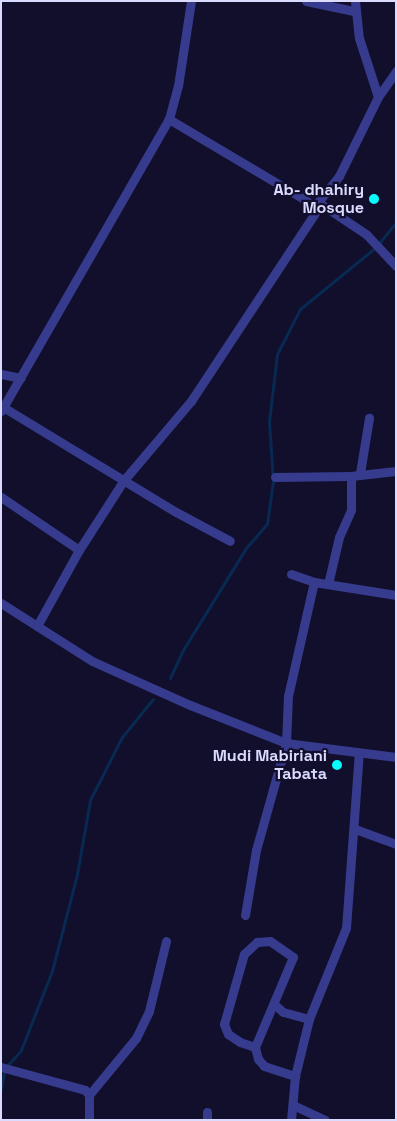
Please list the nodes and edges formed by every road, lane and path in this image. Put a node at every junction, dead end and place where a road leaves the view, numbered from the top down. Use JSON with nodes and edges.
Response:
{"nodes":[{"id":1,"x":191,"y":1,"type":"edge"},
{"id":2,"x":306,"y":1,"type":"edge"},
{"id":3,"x":355,"y":1,"type":"edge"},
{"id":4,"x":354,"y":11,"type":"junction"},
{"id":5,"x":396,"y":71,"type":"edge"},
{"id":6,"x":378,"y":97,"type":"junction"},
{"id":7,"x":169,"y":119,"type":"junction"},
{"id":8,"x":316,"y":204,"type":"junction"},
{"id":9,"x":396,"y":266,"type":"edge"},
{"id":10,"x":1,"y":374,"type":"edge"},
{"id":11,"x":21,"y":378,"type":"junction"},
{"id":12,"x":2,"y":409,"type":"edge"},
{"id":13,"x":369,"y":418,"type":"dead end"},
{"id":14,"x":396,"y":471,"type":"edge"},
{"id":15,"x":356,"y":474,"type":"junction"},
{"id":16,"x":275,"y":477,"type":"dead end"},
{"id":17,"x":124,"y":480,"type":"junction"},
{"id":18,"x":1,"y":497,"type":"edge"},
{"id":19,"x":230,"y":541,"type":"dead end"},
{"id":20,"x":79,"y":550,"type":"junction"},
{"id":21,"x":291,"y":574,"type":"dead end"},
{"id":22,"x":314,"y":582,"type":"junction"},
{"id":23,"x":328,"y":584,"type":"junction"},
{"id":24,"x":396,"y":595,"type":"edge"},
{"id":25,"x":1,"y":603,"type":"edge"},
{"id":26,"x":37,"y":626,"type":"junction"},
{"id":27,"x":286,"y":743,"type":"junction"},
{"id":28,"x":359,"y":752,"type":"junction"},
{"id":29,"x":396,"y":757,"type":"edge"},
{"id":30,"x":355,"y":830,"type":"junction"},
{"id":31,"x":396,"y":844,"type":"edge"},
{"id":32,"x":245,"y":915,"type":"dead end"},
{"id":33,"x":166,"y":941,"type":"dead end"},
{"id":34,"x":274,"y":1004,"type":"junction"},
{"id":35,"x":309,"y":1019,"type":"junction"},
{"id":36,"x":255,"y":1046,"type":"junction"},
{"id":37,"x":1,"y":1067,"type":"edge"},
{"id":38,"x":295,"y":1076,"type":"junction"},
{"id":39,"x":89,"y":1094,"type":"junction"},
{"id":40,"x":293,"y":1104,"type":"junction"},
{"id":41,"x":89,"y":1120,"type":"edge"},
{"id":42,"x":290,"y":1120,"type":"edge"},
{"id":43,"x":325,"y":1120,"type":"edge"}],
"edges":[{"from":1,"to":7,"type":"street"},
{"from":2,"to":4,"type":"street"},
{"from":3,"to":4,"type":"street"},
{"from":4,"to":6,"type":"street"},
{"from":5,"to":6,"type":"street"},
{"from":6,"to":8,"type":"street"},
{"from":7,"to":8,"type":"street"},
{"from":7,"to":11,"type":"street"},
{"from":8,"to":9,"type":"street"},
{"from":8,"to":17,"type":"street"},
{"from":10,"to":11,"type":"street"},
{"from":11,"to":12,"type":"street"},
{"from":12,"to":17,"type":"street"},
{"from":13,"to":15,"type":"street"},
{"from":14,"to":15,"type":"street"},
{"from":15,"to":16,"type":"street"},
{"from":15,"to":23,"type":"street"},
{"from":17,"to":19,"type":"street"},
{"from":17,"to":20,"type":"street"},
{"from":18,"to":20,"type":"street"},
{"from":20,"to":26,"type":"street"},
{"from":21,"to":22,"type":"street"},
{"from":22,"to":23,"type":"street"},
{"from":22,"to":27,"type":"street"},
{"from":23,"to":24,"type":"street"},
{"from":25,"to":26,"type":"street"},
{"from":26,"to":27,"type":"street"},
{"from":27,"to":28,"type":"street"},
{"from":27,"to":32,"type":"street"},
{"from":28,"to":29,"type":"street"},
{"from":28,"to":30,"type":"street"},
{"from":30,"to":31,"type":"street"},
{"from":30,"to":35,"type":"street"},
{"from":33,"to":39,"type":"street"},
{"from":34,"to":35,"type":"street"},
{"from":34,"to":36,"type":"street"},
{"from":34,"to":36,"type":"street"},
{"from":35,"to":38,"type":"street"},
{"from":36,"to":38,"type":"street"},
{"from":37,"to":39,"type":"street"},
{"from":38,"to":40,"type":"street"},
{"from":39,"to":41,"type":"street"},
{"from":40,"to":42,"type":"street"},
{"from":40,"to":43,"type":"street"}]}
